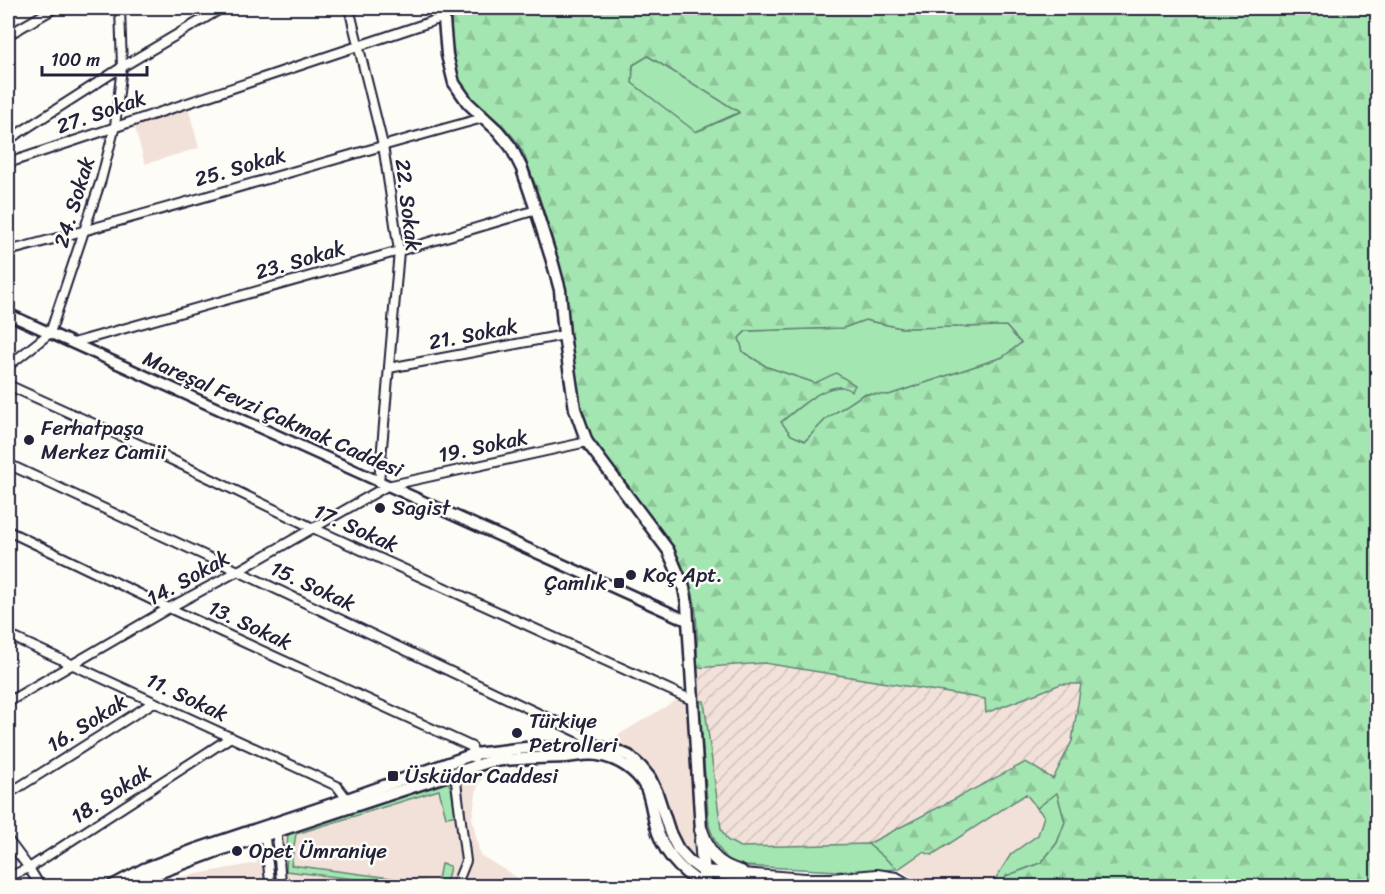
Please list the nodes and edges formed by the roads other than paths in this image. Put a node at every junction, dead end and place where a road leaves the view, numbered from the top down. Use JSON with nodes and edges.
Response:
{"nodes":[{"id":1,"x":55,"y":8,"type":"edge"},
{"id":2,"x":120,"y":8,"type":"edge"},
{"id":3,"x":222,"y":8,"type":"edge"},
{"id":4,"x":349,"y":8,"type":"edge"},
{"id":5,"x":445,"y":12,"type":"edge"},
{"id":6,"x":8,"y":35,"type":"edge"},
{"id":7,"x":358,"y":45,"type":"junction"},
{"id":8,"x":122,"y":67,"type":"junction"},
{"id":9,"x":483,"y":118,"type":"junction"},
{"id":10,"x":115,"y":126,"type":"junction"},
{"id":11,"x":8,"y":140,"type":"edge"},
{"id":12,"x":382,"y":145,"type":"junction"},
{"id":13,"x":8,"y":163,"type":"edge"},
{"id":14,"x":536,"y":210,"type":"junction"},
{"id":15,"x":85,"y":231,"type":"junction"},
{"id":16,"x":8,"y":251,"type":"edge"},
{"id":17,"x":399,"y":251,"type":"junction"},
{"id":18,"x":8,"y":314,"type":"edge"},
{"id":19,"x":50,"y":333,"type":"junction"},
{"id":20,"x":564,"y":335,"type":"junction"},
{"id":21,"x":73,"y":343,"type":"junction"},
{"id":22,"x":8,"y":366,"type":"edge"},
{"id":23,"x":389,"y":368,"type":"junction"},
{"id":24,"x":8,"y":385,"type":"edge"},
{"id":25,"x":587,"y":442,"type":"junction"},
{"id":26,"x":8,"y":464,"type":"edge"},
{"id":27,"x":383,"y":484,"type":"junction"},
{"id":28,"x":313,"y":528,"type":"junction"},
{"id":29,"x":8,"y":531,"type":"edge"},
{"id":30,"x":238,"y":571,"type":"junction"},
{"id":31,"x":169,"y":608,"type":"junction"},
{"id":32,"x":688,"y":621,"type":"junction"},
{"id":33,"x":8,"y":635,"type":"edge"},
{"id":34,"x":73,"y":664,"type":"junction"},
{"id":35,"x":692,"y":700,"type":"junction"},
{"id":36,"x":8,"y":702,"type":"edge"},
{"id":37,"x":154,"y":702,"type":"junction"},
{"id":38,"x":231,"y":737,"type":"junction"},
{"id":39,"x":600,"y":747,"type":"junction"},
{"id":40,"x":474,"y":754,"type":"junction"},
{"id":41,"x":474,"y":767,"type":"junction"},
{"id":42,"x":455,"y":774,"type":"junction"},
{"id":43,"x":404,"y":783,"type":"junction"},
{"id":44,"x":8,"y":794,"type":"edge"},
{"id":45,"x":347,"y":799,"type":"junction"},
{"id":46,"x":276,"y":827,"type":"junction"},
{"id":47,"x":701,"y":830,"type":"joint"},
{"id":48,"x":264,"y":831,"type":"junction"},
{"id":49,"x":8,"y":840,"type":"edge"},
{"id":50,"x":704,"y":851,"type":"junction"},
{"id":51,"x":693,"y":864,"type":"junction"},
{"id":52,"x":29,"y":868,"type":"junction"},
{"id":53,"x":710,"y":873,"type":"junction"},
{"id":54,"x":8,"y":877,"type":"edge"},
{"id":55,"x":756,"y":877,"type":"junction"},
{"id":56,"x":270,"y":881,"type":"dead end"},
{"id":57,"x":281,"y":882,"type":"dead end"},
{"id":58,"x":40,"y":886,"type":"edge"},
{"id":59,"x":112,"y":886,"type":"edge"},
{"id":60,"x":123,"y":886,"type":"edge"},
{"id":61,"x":456,"y":886,"type":"edge"},
{"id":62,"x":706,"y":886,"type":"edge"},
{"id":63,"x":720,"y":886,"type":"edge"},
{"id":64,"x":871,"y":886,"type":"edge"},
{"id":65,"x":880,"y":886,"type":"edge"},
{"id":66,"x":908,"y":886,"type":"edge"}],
"edges":[{"from":1,"to":6,"type":"street"},
{"from":2,"to":8,"type":"street","name":"24. Sokak"},
{"from":3,"to":8,"type":"street"},
{"from":4,"to":7,"type":"street","name":"22. Sokak"},
{"from":5,"to":7,"type":"street","name":"27. Sokak"},
{"from":5,"to":9,"type":"main road"},
{"from":7,"to":10,"type":"street","name":"27. Sokak"},
{"from":7,"to":12,"type":"street","name":"22. Sokak"},
{"from":8,"to":10,"type":"street","name":"24. Sokak"},
{"from":8,"to":11,"type":"street"},
{"from":9,"to":12,"type":"street","name":"25. Sokak"},
{"from":9,"to":14,"type":"main road"},
{"from":10,"to":13,"type":"street","name":"27. Sokak"},
{"from":10,"to":15,"type":"street","name":"24. Sokak"},
{"from":12,"to":15,"type":"street","name":"25. Sokak"},
{"from":12,"to":17,"type":"street","name":"22. Sokak"},
{"from":14,"to":17,"type":"street","name":"23. Sokak"},
{"from":14,"to":20,"type":"main road"},
{"from":15,"to":16,"type":"street","name":"25. Sokak"},
{"from":15,"to":19,"type":"street","name":"24. Sokak"},
{"from":17,"to":21,"type":"street","name":"23. Sokak"},
{"from":17,"to":23,"type":"street","name":"22. Sokak"},
{"from":18,"to":19,"type":"street","name":"Mareşal Fevzi Çakmak Caddesi"},
{"from":19,"to":21,"type":"street","name":"Mareşal Fevzi Çakmak Caddesi"},
{"from":19,"to":22,"type":"street"},
{"from":20,"to":23,"type":"street","name":"21. Sokak"},
{"from":20,"to":25,"type":"main road"},
{"from":21,"to":27,"type":"street","name":"Mareşal Fevzi Çakmak Caddesi"},
{"from":23,"to":27,"type":"street","name":"22. Sokak"},
{"from":24,"to":28,"type":"street","name":"17. Sokak"},
{"from":25,"to":27,"type":"street","name":"19. Sokak"},
{"from":25,"to":32,"type":"main road"},
{"from":26,"to":30,"type":"street","name":"15. Sokak"},
{"from":27,"to":28,"type":"street","name":"14. Sokak"},
{"from":27,"to":32,"type":"street","name":"Mareşal Fevzi Çakmak Caddesi"},
{"from":28,"to":30,"type":"street","name":"14. Sokak"},
{"from":28,"to":35,"type":"street","name":"17. Sokak"},
{"from":29,"to":31,"type":"street","name":"13. Sokak"},
{"from":30,"to":31,"type":"street","name":"14. Sokak"},
{"from":30,"to":39,"type":"street","name":"15. Sokak"},
{"from":31,"to":34,"type":"street","name":"14. Sokak"},
{"from":31,"to":40,"type":"street","name":"13. Sokak"},
{"from":32,"to":35,"type":"main road"},
{"from":33,"to":34,"type":"street","name":"11. Sokak"},
{"from":34,"to":36,"type":"street","name":"14. Sokak"},
{"from":34,"to":37,"type":"street","name":"11. Sokak"},
{"from":35,"to":47,"type":"main road"},
{"from":37,"to":38,"type":"street","name":"11. Sokak"},
{"from":37,"to":44,"type":"street","name":"16. Sokak"},
{"from":38,"to":45,"type":"street","name":"11. Sokak"},
{"from":38,"to":52,"type":"street","name":"18. Sokak"},
{"from":39,"to":40,"type":"main road"},
{"from":39,"to":51,"type":"main road"},
{"from":40,"to":41,"type":"street"},
{"from":40,"to":43,"type":"main road"},
{"from":41,"to":42,"type":"main road"},
{"from":41,"to":62,"type":"main road"},
{"from":42,"to":43,"type":"main road"},
{"from":42,"to":61,"type":"street"},
{"from":43,"to":45,"type":"main road"},
{"from":43,"to":46,"type":"main road"},
{"from":45,"to":46,"type":"main road"},
{"from":46,"to":48,"type":"main road"},
{"from":46,"to":57,"type":"street"},
{"from":47,"to":50,"type":"main road"},
{"from":48,"to":56,"type":"street"},
{"from":48,"to":59,"type":"main road"},
{"from":48,"to":60,"type":"main road"},
{"from":49,"to":52,"type":"street"},
{"from":50,"to":51,"type":"main road"},
{"from":50,"to":53,"type":"main road"},
{"from":50,"to":55,"type":"main road"},
{"from":51,"to":53,"type":"main road"},
{"from":52,"to":54,"type":"street","name":"18. Sokak"},
{"from":52,"to":58,"type":"street"},
{"from":53,"to":55,"type":"main road"},
{"from":53,"to":62,"type":"main road"},
{"from":53,"to":63,"type":"main road"},
{"from":55,"to":66,"type":"main road"},
{"from":64,"to":65,"type":"main road"}]}
